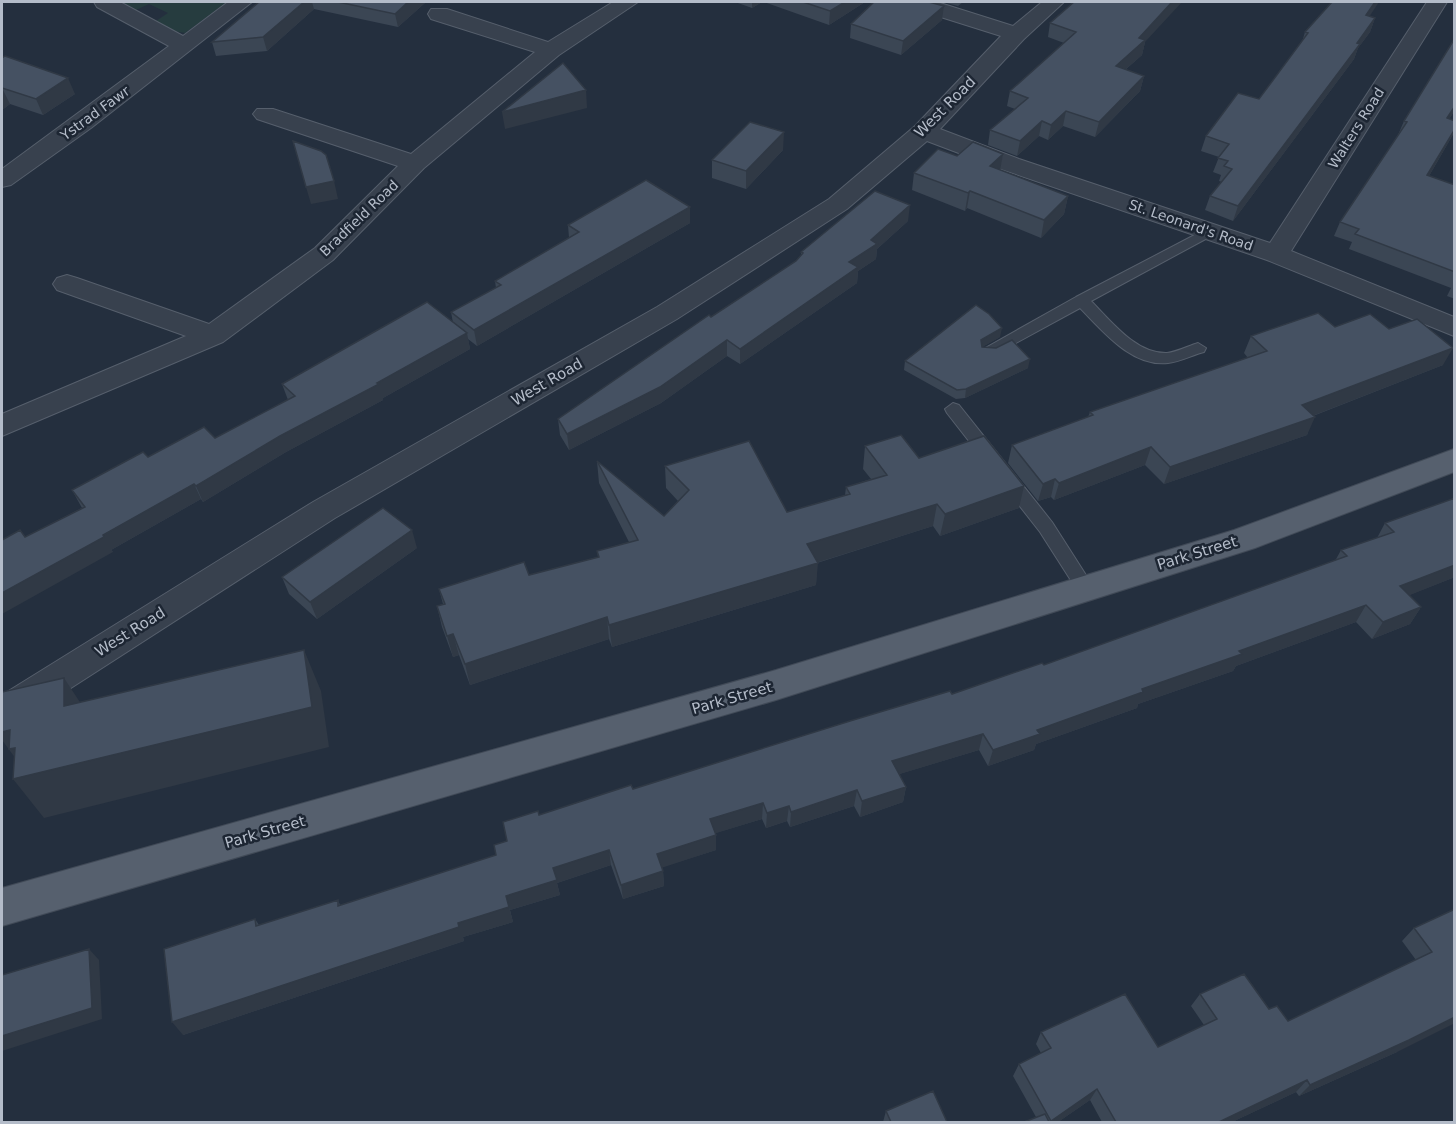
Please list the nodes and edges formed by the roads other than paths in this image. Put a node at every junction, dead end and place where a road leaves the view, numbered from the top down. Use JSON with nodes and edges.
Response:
{"nodes":[{"id":1,"x":105,"y":2,"type":"edge"},
{"id":2,"x":241,"y":2,"type":"edge"},
{"id":3,"x":627,"y":2,"type":"edge"},
{"id":4,"x":917,"y":2,"type":"edge"},
{"id":5,"x":1054,"y":2,"type":"edge"},
{"id":6,"x":1434,"y":2,"type":"edge"},
{"id":7,"x":439,"y":14,"type":"dead end"},
{"id":8,"x":1016,"y":34,"type":"junction"},
{"id":9,"x":185,"y":46,"type":"junction"},
{"id":10,"x":551,"y":50,"type":"junction"},
{"id":11,"x":265,"y":114,"type":"dead end"},
{"id":12,"x":924,"y":131,"type":"junction"},
{"id":13,"x":415,"y":163,"type":"junction"},
{"id":14,"x":2,"y":179,"type":"edge"},
{"id":15,"x":1208,"y":232,"type":"junction"},
{"id":16,"x":1276,"y":254,"type":"junction"},
{"id":17,"x":67,"y":284,"type":"dead end"},
{"id":18,"x":1081,"y":300,"type":"junction"},
{"id":19,"x":1455,"y":327,"type":"edge"},
{"id":20,"x":213,"y":335,"type":"junction"},
{"id":21,"x":1198,"y":348,"type":"dead end"},
{"id":22,"x":988,"y":351,"type":"edge"},
{"id":23,"x":953,"y":409,"type":"dead end"},
{"id":24,"x":2,"y":426,"type":"edge"},
{"id":25,"x":1455,"y":460,"type":"edge"},
{"id":26,"x":1085,"y":588,"type":"junction"},
{"id":27,"x":2,"y":713,"type":"edge"},
{"id":28,"x":2,"y":907,"type":"edge"}],
"edges":[{"from":1,"to":9,"type":"street"},
{"from":2,"to":9,"type":"street","name":"Ystrad Fawr"},
{"from":3,"to":10,"type":"street","name":"Bradfield Road"},
{"from":4,"to":8,"type":"street"},
{"from":5,"to":8,"type":"street","name":"West Road"},
{"from":6,"to":16,"type":"street","name":"Walters Road"},
{"from":7,"to":10,"type":"street"},
{"from":8,"to":12,"type":"street","name":"West Road"},
{"from":9,"to":14,"type":"street","name":"Ystrad Fawr"},
{"from":10,"to":13,"type":"street","name":"Bradfield Road"},
{"from":11,"to":13,"type":"street"},
{"from":12,"to":15,"type":"street","name":"St. Leonard's Road"},
{"from":12,"to":27,"type":"street","name":"West Road"},
{"from":13,"to":20,"type":"street","name":"Bradfield Road"},
{"from":15,"to":16,"type":"street","name":"St. Leonard's Road"},
{"from":15,"to":18,"type":"lane"},
{"from":16,"to":19,"type":"street","name":"St. Leonard's Road"},
{"from":17,"to":20,"type":"street"},
{"from":18,"to":21,"type":"lane"},
{"from":18,"to":22,"type":"lane"},
{"from":20,"to":24,"type":"street","name":"Bradfield Road"},
{"from":23,"to":26,"type":"lane"},
{"from":25,"to":26,"type":"main road","name":"Park Street"},
{"from":26,"to":28,"type":"main road","name":"Park Street"}]}
